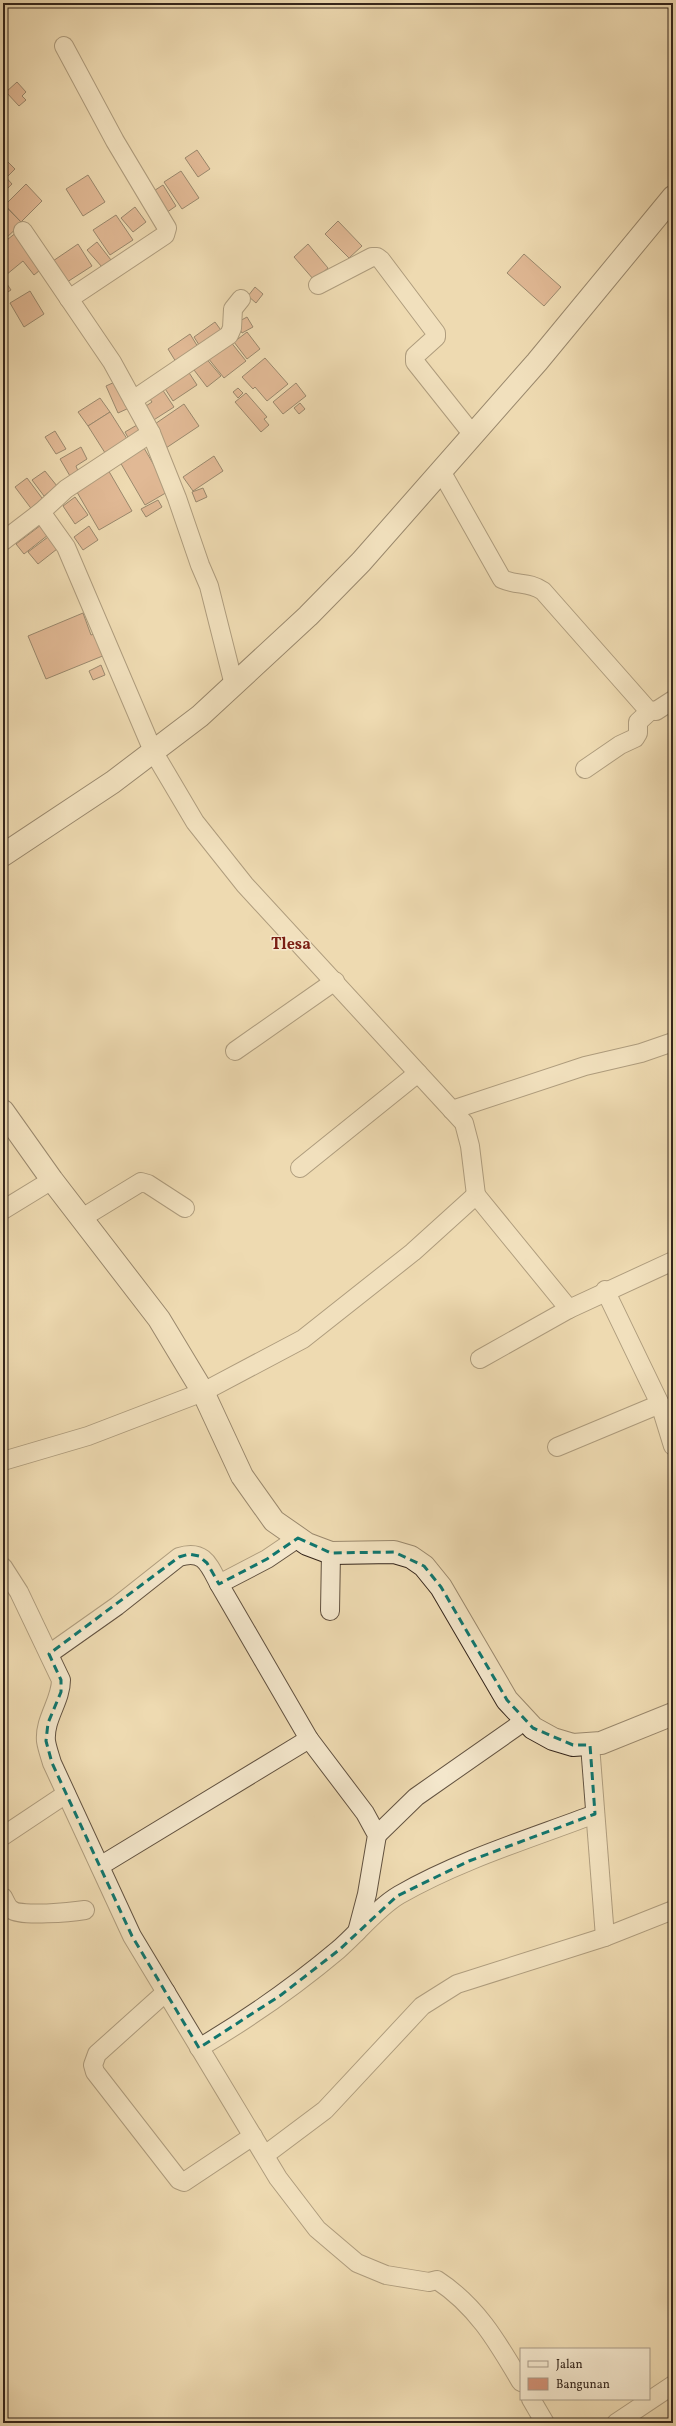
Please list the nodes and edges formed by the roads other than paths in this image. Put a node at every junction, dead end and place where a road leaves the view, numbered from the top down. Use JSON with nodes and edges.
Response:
{"nodes":[{"id":1,"x":64,"y":46,"type":"dead end"},
{"id":2,"x":673,"y":196,"type":"edge"},
{"id":3,"x":23,"y":231,"type":"dead end"},
{"id":4,"x":318,"y":285,"type":"dead end"},
{"id":5,"x":69,"y":299,"type":"junction"},
{"id":6,"x":241,"y":299,"type":"dead end"},
{"id":7,"x":134,"y":400,"type":"junction"},
{"id":8,"x":151,"y":434,"type":"junction"},
{"id":9,"x":473,"y":435,"type":"junction"},
{"id":10,"x":441,"y":471,"type":"junction"},
{"id":11,"x":41,"y":512,"type":"junction"},
{"id":12,"x":3,"y":541,"type":"edge"},
{"id":13,"x":234,"y":685,"type":"junction"},
{"id":14,"x":673,"y":700,"type":"edge"},
{"id":15,"x":650,"y":711,"type":"junction"},
{"id":16,"x":153,"y":752,"type":"junction"},
{"id":17,"x":585,"y":769,"type":"dead end"},
{"id":18,"x":3,"y":855,"type":"edge"},
{"id":19,"x":335,"y":981,"type":"junction"},
{"id":20,"x":673,"y":1042,"type":"edge"},
{"id":21,"x":235,"y":1051,"type":"dead end"},
{"id":22,"x":418,"y":1073,"type":"junction"},
{"id":23,"x":452,"y":1110,"type":"junction"},
{"id":24,"x":3,"y":1111,"type":"edge"},
{"id":25,"x":300,"y":1168,"type":"dead end"},
{"id":26,"x":52,"y":1180,"type":"junction"},
{"id":27,"x":476,"y":1195,"type":"junction"},
{"id":28,"x":185,"y":1208,"type":"dead end"},
{"id":29,"x":3,"y":1210,"type":"edge"},
{"id":30,"x":82,"y":1218,"type":"junction"},
{"id":31,"x":673,"y":1261,"type":"edge"},
{"id":32,"x":605,"y":1290,"type":"junction"},
{"id":33,"x":568,"y":1309,"type":"junction"},
{"id":34,"x":480,"y":1359,"type":"dead end"},
{"id":35,"x":203,"y":1392,"type":"junction"},
{"id":36,"x":660,"y":1404,"type":"junction"},
{"id":37,"x":673,"y":1446,"type":"edge"},
{"id":38,"x":557,"y":1447,"type":"dead end"},
{"id":39,"x":3,"y":1461,"type":"edge"},
{"id":40,"x":298,"y":1538,"type":"junction"},
{"id":41,"x":331,"y":1553,"type":"junction"},
{"id":42,"x":3,"y":1567,"type":"edge"},
{"id":43,"x":219,"y":1584,"type":"junction"},
{"id":44,"x":330,"y":1611,"type":"dead end"},
{"id":45,"x":49,"y":1654,"type":"junction"},
{"id":46,"x":673,"y":1714,"type":"edge"},
{"id":47,"x":526,"y":1720,"type":"junction"},
{"id":48,"x":309,"y":1739,"type":"junction"},
{"id":49,"x":590,"y":1746,"type":"junction"},
{"id":50,"x":66,"y":1794,"type":"junction"},
{"id":51,"x":595,"y":1814,"type":"junction"},
{"id":52,"x":377,"y":1835,"type":"junction"},
{"id":53,"x":3,"y":1836,"type":"edge"},
{"id":54,"x":100,"y":1866,"type":"junction"},
{"id":55,"x":3,"y":1897,"type":"edge"},
{"id":56,"x":84,"y":1910,"type":"dead end"},
{"id":57,"x":673,"y":1910,"type":"edge"},
{"id":58,"x":357,"y":1932,"type":"junction"},
{"id":59,"x":605,"y":1937,"type":"junction"},
{"id":60,"x":166,"y":1992,"type":"junction"},
{"id":61,"x":199,"y":2048,"type":"junction"},
{"id":62,"x":253,"y":2136,"type":"junction"},
{"id":63,"x":265,"y":2156,"type":"junction"},
{"id":64,"x":520,"y":2380,"type":"edge"},
{"id":65,"x":673,"y":2385,"type":"edge"},
{"id":66,"x":532,"y":2400,"type":"edge"},
{"id":67,"x":545,"y":2423,"type":"edge"},
{"id":68,"x":616,"y":2423,"type":"edge"}],
"edges":[{"from":1,"to":5,"type":"street"},
{"from":2,"to":9,"type":"main road"},
{"from":3,"to":5,"type":"street"},
{"from":4,"to":9,"type":"street"},
{"from":5,"to":7,"type":"street"},
{"from":6,"to":7,"type":"street"},
{"from":7,"to":8,"type":"street"},
{"from":8,"to":11,"type":"street"},
{"from":8,"to":13,"type":"street"},
{"from":9,"to":10,"type":"main road"},
{"from":10,"to":13,"type":"main road"},
{"from":10,"to":15,"type":"street"},
{"from":11,"to":12,"type":"street"},
{"from":11,"to":16,"type":"street"},
{"from":13,"to":16,"type":"main road"},
{"from":14,"to":15,"type":"street"},
{"from":15,"to":17,"type":"street"},
{"from":16,"to":18,"type":"main road"},
{"from":16,"to":19,"type":"street"},
{"from":19,"to":21,"type":"street"},
{"from":19,"to":22,"type":"street"},
{"from":20,"to":23,"type":"street"},
{"from":22,"to":23,"type":"street"},
{"from":22,"to":25,"type":"street"},
{"from":23,"to":27,"type":"street"},
{"from":24,"to":26,"type":"main road"},
{"from":26,"to":29,"type":"street"},
{"from":26,"to":30,"type":"main road"},
{"from":27,"to":33,"type":"street"},
{"from":27,"to":35,"type":"street"},
{"from":28,"to":30,"type":"street"},
{"from":30,"to":35,"type":"main road"},
{"from":31,"to":32,"type":"street"},
{"from":32,"to":33,"type":"street"},
{"from":32,"to":36,"type":"street"},
{"from":33,"to":34,"type":"street"},
{"from":35,"to":39,"type":"street"},
{"from":35,"to":40,"type":"main road"},
{"from":36,"to":37,"type":"street"},
{"from":36,"to":38,"type":"street"},
{"from":40,"to":41,"type":"main road"},
{"from":40,"to":43,"type":"street"},
{"from":41,"to":44,"type":"street"},
{"from":41,"to":47,"type":"main road"},
{"from":42,"to":45,"type":"street"},
{"from":43,"to":45,"type":"street"},
{"from":43,"to":48,"type":"street"},
{"from":45,"to":50,"type":"street"},
{"from":46,"to":49,"type":"main road"},
{"from":47,"to":49,"type":"main road"},
{"from":47,"to":52,"type":"street"},
{"from":48,"to":52,"type":"street"},
{"from":48,"to":54,"type":"street"},
{"from":49,"to":51,"type":"street"},
{"from":50,"to":53,"type":"street"},
{"from":50,"to":54,"type":"street"},
{"from":51,"to":58,"type":"street"},
{"from":51,"to":59,"type":"street"},
{"from":52,"to":58,"type":"street"},
{"from":54,"to":60,"type":"street"},
{"from":55,"to":56,"type":"street"},
{"from":57,"to":59,"type":"street"},
{"from":58,"to":61,"type":"street"},
{"from":59,"to":63,"type":"street"},
{"from":60,"to":61,"type":"street"},
{"from":60,"to":62,"type":"street"},
{"from":61,"to":62,"type":"street"},
{"from":62,"to":63,"type":"street"},
{"from":63,"to":64,"type":"street"},
{"from":65,"to":68,"type":"street"},
{"from":66,"to":67,"type":"street"}]}
